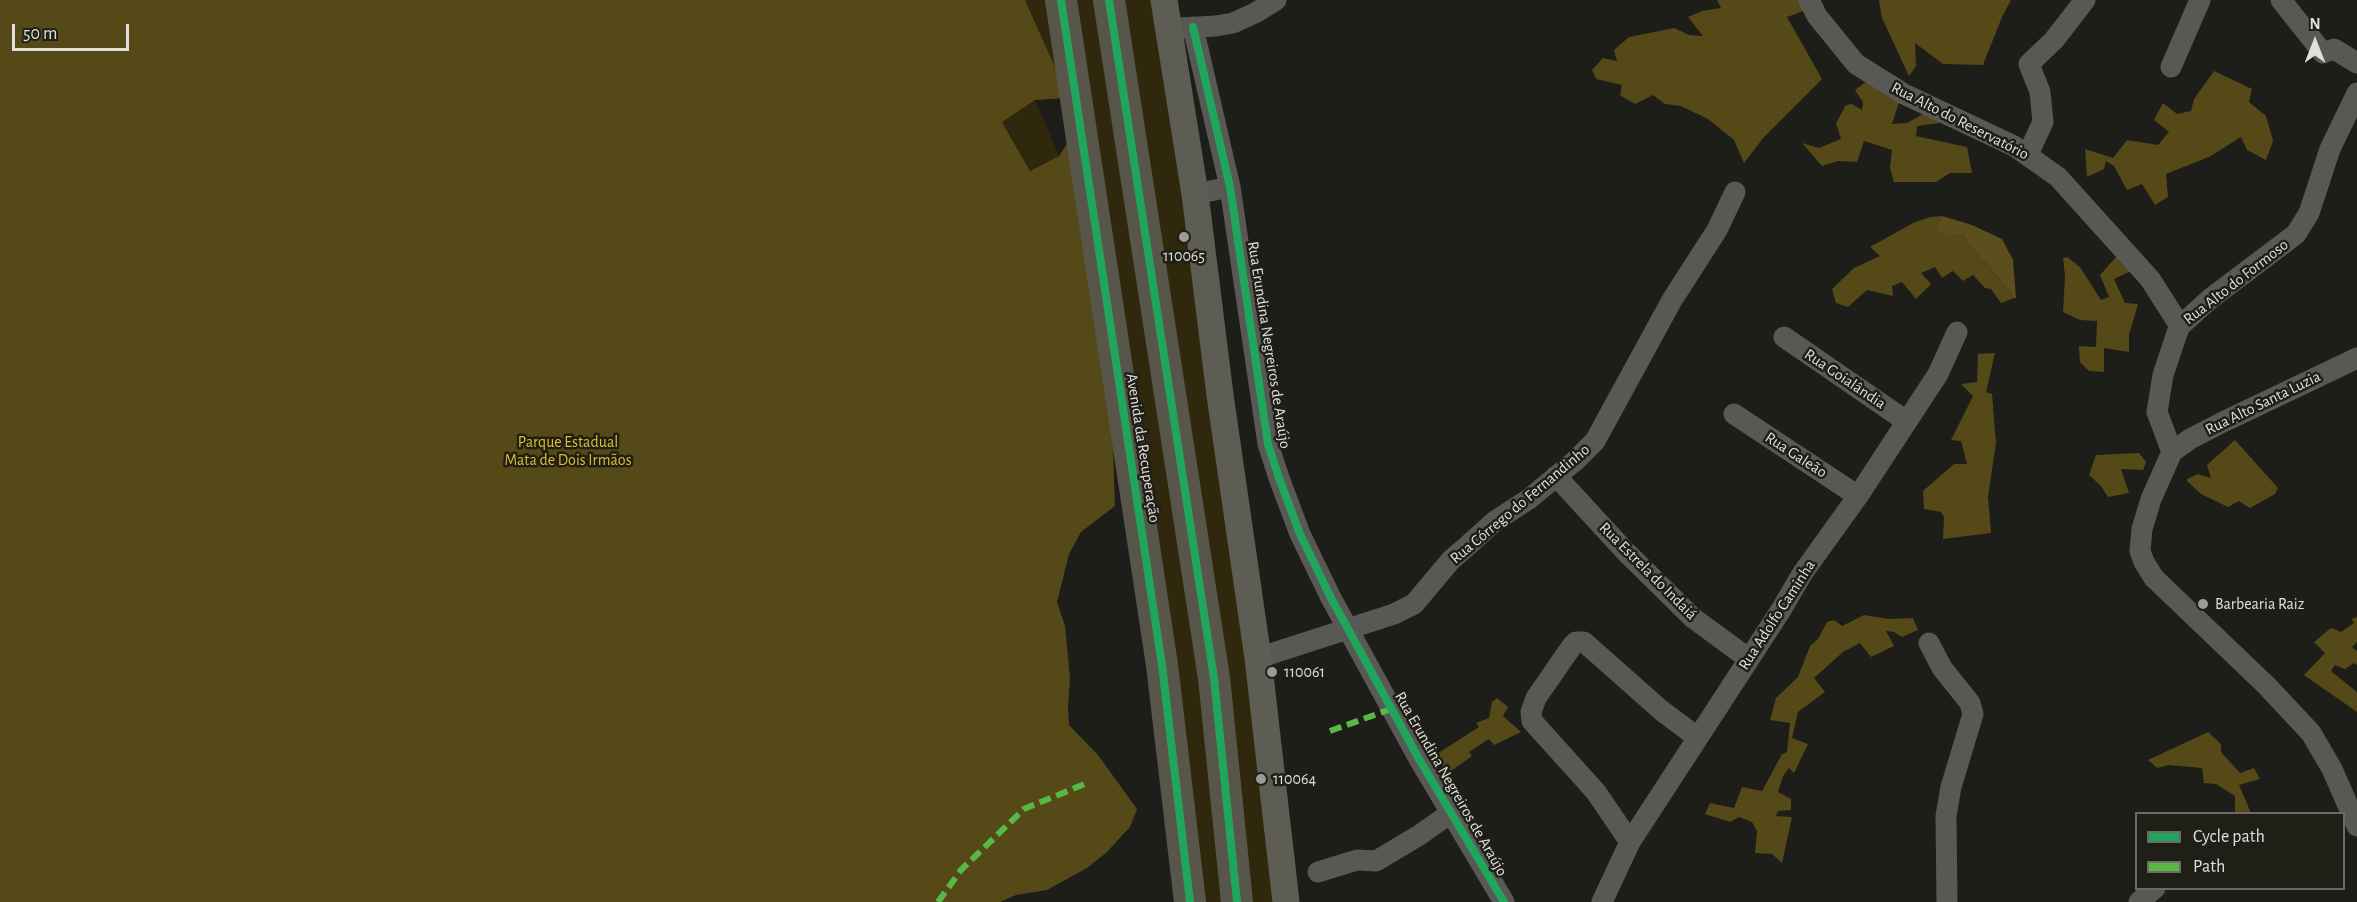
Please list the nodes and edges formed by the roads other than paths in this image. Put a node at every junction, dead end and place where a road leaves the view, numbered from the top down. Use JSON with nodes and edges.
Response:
{"nodes":[{"id":1,"x":1061,"y":0,"type":"edge"},
{"id":2,"x":1109,"y":0,"type":"edge"},
{"id":3,"x":1164,"y":0,"type":"edge"},
{"id":4,"x":1276,"y":0,"type":"edge"},
{"id":5,"x":1809,"y":0,"type":"edge"},
{"id":6,"x":2085,"y":0,"type":"edge"},
{"id":7,"x":2200,"y":0,"type":"edge"},
{"id":8,"x":2282,"y":0,"type":"edge"},
{"id":9,"x":1181,"y":28,"type":"junction"},
{"id":10,"x":2357,"y":63,"type":"edge"},
{"id":11,"x":2171,"y":67,"type":"dead end"},
{"id":12,"x":2357,"y":93,"type":"edge"},
{"id":13,"x":2028,"y":154,"type":"junction"},
{"id":14,"x":1230,"y":187,"type":"junction"},
{"id":15,"x":1735,"y":192,"type":"dead end"},
{"id":16,"x":1195,"y":194,"type":"junction"},
{"id":17,"x":2180,"y":326,"type":"junction"},
{"id":18,"x":1957,"y":332,"type":"dead end"},
{"id":19,"x":1784,"y":337,"type":"dead end"},
{"id":20,"x":2357,"y":358,"type":"edge"},
{"id":21,"x":1734,"y":414,"type":"dead end"},
{"id":22,"x":1906,"y":421,"type":"junction"},
{"id":23,"x":2172,"y":452,"type":"junction"},
{"id":24,"x":1556,"y":476,"type":"junction"},
{"id":25,"x":1858,"y":495,"type":"junction"},
{"id":26,"x":1349,"y":628,"type":"junction"},
{"id":27,"x":1929,"y":643,"type":"dead end"},
{"id":28,"x":1258,"y":658,"type":"junction"},
{"id":29,"x":1749,"y":659,"type":"junction"},
{"id":30,"x":1697,"y":737,"type":"junction"},
{"id":31,"x":1451,"y":813,"type":"junction"},
{"id":32,"x":2357,"y":825,"type":"edge"},
{"id":33,"x":1630,"y":842,"type":"junction"},
{"id":34,"x":1318,"y":872,"type":"dead end"},
{"id":35,"x":2152,"y":890,"type":"edge"},
{"id":36,"x":1190,"y":902,"type":"edge"},
{"id":37,"x":1237,"y":902,"type":"edge"},
{"id":38,"x":1286,"y":902,"type":"edge"},
{"id":39,"x":1504,"y":902,"type":"edge"},
{"id":40,"x":1602,"y":902,"type":"edge"},
{"id":41,"x":1947,"y":902,"type":"edge"},
{"id":42,"x":2139,"y":902,"type":"edge"}],
"edges":[{"from":1,"to":36,"type":"highway","name":"Avenida da Recuperação"},
{"from":2,"to":37,"type":"highway","name":"Avenida da Recuperação"},
{"from":3,"to":9,"type":"main road"},
{"from":4,"to":9,"type":"street"},
{"from":5,"to":13,"type":"street","name":"Rua Alto do Reservatório"},
{"from":6,"to":13,"type":"street"},
{"from":7,"to":11,"type":"street"},
{"from":8,"to":10,"type":"street"},
{"from":9,"to":14,"type":"street","name":"Rua Erundina Negreiros de Araújo"},
{"from":9,"to":16,"type":"main road"},
{"from":12,"to":17,"type":"street","name":"Rua Alto do Formoso"},
{"from":13,"to":17,"type":"street","name":"Rua Alto do Reservatório"},
{"from":14,"to":16,"type":"street"},
{"from":14,"to":26,"type":"street","name":"Rua Erundina Negreiros de Araújo"},
{"from":15,"to":24,"type":"street","name":"Rua Córrego do Fernandinho"},
{"from":16,"to":28,"type":"main road"},
{"from":17,"to":23,"type":"street","name":"Rua Alto do Formoso"},
{"from":18,"to":22,"type":"street","name":"Rua Adolfo Caminha"},
{"from":19,"to":22,"type":"street","name":"Rua Goialândia"},
{"from":20,"to":23,"type":"street","name":"Rua Alto Santa Luzia"},
{"from":21,"to":25,"type":"street","name":"Rua Galeão"},
{"from":22,"to":25,"type":"street","name":"Rua Adolfo Caminha"},
{"from":23,"to":32,"type":"street"},
{"from":24,"to":26,"type":"street","name":"Rua Córrego do Fernandinho"},
{"from":24,"to":29,"type":"street","name":"Rua Estrela do Indaiá"},
{"from":25,"to":29,"type":"street","name":"Rua Adolfo Caminha"},
{"from":26,"to":28,"type":"street","name":"Rua Córrego do Fernandinho"},
{"from":26,"to":31,"type":"street","name":"Rua Erundina Negreiros de Araújo"},
{"from":27,"to":41,"type":"street"},
{"from":28,"to":38,"type":"main road"},
{"from":29,"to":30,"type":"street","name":"Rua Adolfo Caminha"},
{"from":30,"to":33,"type":"street","name":"Rua Adolfo Caminha"},
{"from":30,"to":33,"type":"street"},
{"from":31,"to":34,"type":"street"},
{"from":31,"to":39,"type":"street","name":"Rua Erundina Negreiros de Araújo"},
{"from":33,"to":40,"type":"street","name":"Rua Adolfo Caminha"},
{"from":35,"to":42,"type":"street"}]}
